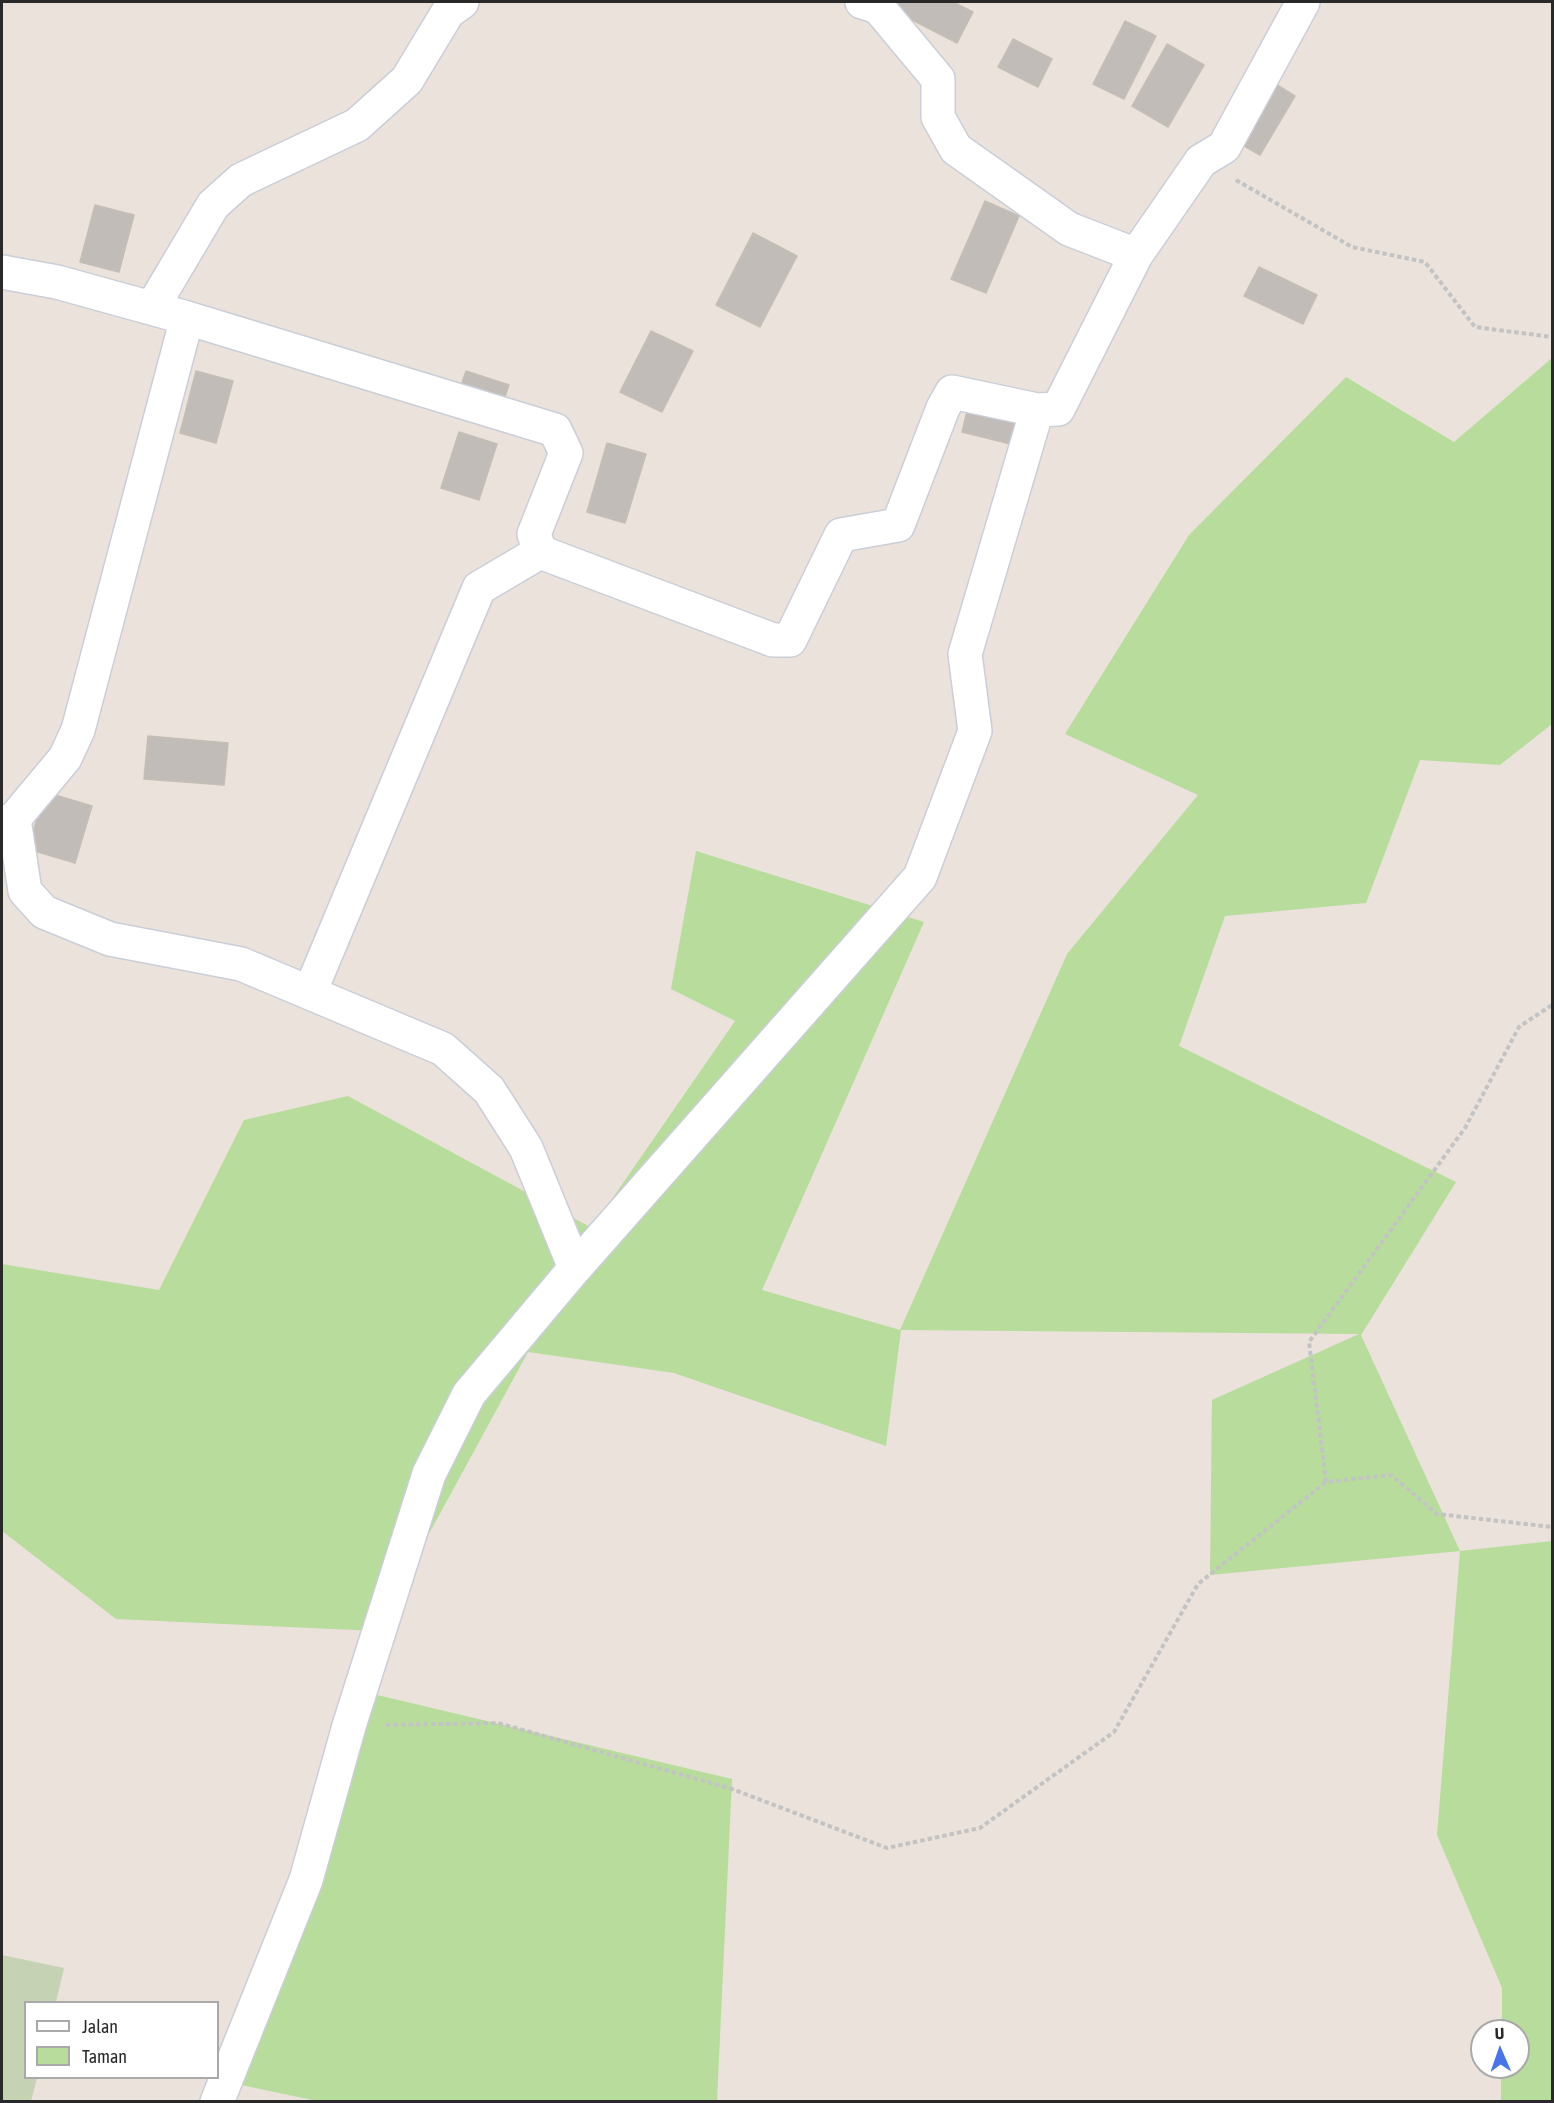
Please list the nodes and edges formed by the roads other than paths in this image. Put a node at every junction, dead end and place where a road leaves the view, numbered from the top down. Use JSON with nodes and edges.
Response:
{"nodes":[{"id":1,"x":462,"y":2,"type":"edge"},
{"id":2,"x":1303,"y":2,"type":"edge"},
{"id":3,"x":874,"y":3,"type":"edge"},
{"id":4,"x":1136,"y":255,"type":"junction"},
{"id":5,"x":2,"y":272,"type":"edge"},
{"id":6,"x":152,"y":308,"type":"junction"},
{"id":7,"x":188,"y":318,"type":"junction"},
{"id":8,"x":1037,"y":410,"type":"junction"},
{"id":9,"x":540,"y":552,"type":"junction"},
{"id":10,"x":8,"y":821,"type":"edge"},
{"id":11,"x":310,"y":992,"type":"junction"},
{"id":12,"x":574,"y":1268,"type":"junction"},
{"id":13,"x":217,"y":2102,"type":"edge"}],
"edges":[{"from":1,"to":6,"type":"street"},
{"from":2,"to":4,"type":"street"},
{"from":3,"to":4,"type":"street"},
{"from":4,"to":8,"type":"street"},
{"from":5,"to":6,"type":"street"},
{"from":6,"to":7,"type":"street"},
{"from":7,"to":9,"type":"street"},
{"from":7,"to":10,"type":"street"},
{"from":8,"to":9,"type":"street"},
{"from":8,"to":12,"type":"street"},
{"from":9,"to":11,"type":"street"},
{"from":10,"to":11,"type":"street"},
{"from":11,"to":12,"type":"street"},
{"from":12,"to":13,"type":"street"}]}
